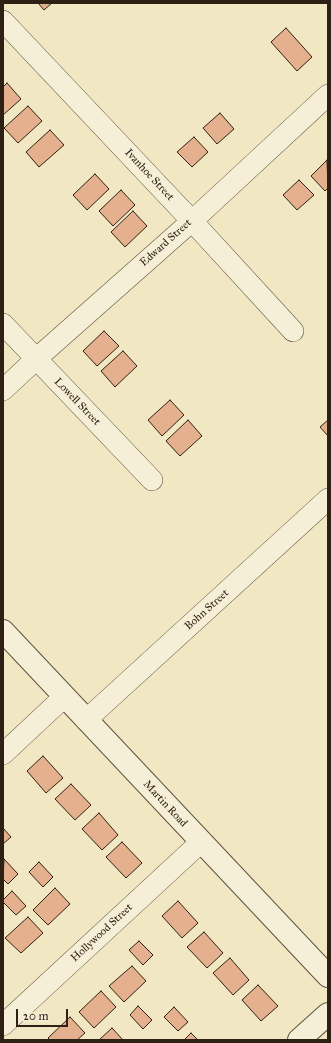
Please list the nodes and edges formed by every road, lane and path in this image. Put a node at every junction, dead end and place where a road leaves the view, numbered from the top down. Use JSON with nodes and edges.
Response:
{"nodes":[{"id":1,"x":3,"y":21,"type":"edge"},
{"id":2,"x":328,"y":95,"type":"edge"},
{"id":3,"x":192,"y":221,"type":"junction"},
{"id":4,"x":3,"y":324,"type":"edge"},
{"id":5,"x":293,"y":331,"type":"dead end"},
{"id":6,"x":36,"y":359,"type":"junction"},
{"id":7,"x":3,"y":390,"type":"edge"},
{"id":8,"x":152,"y":480,"type":"dead end"},
{"id":9,"x":328,"y":500,"type":"edge"},
{"id":10,"x":3,"y":631,"type":"edge"},
{"id":11,"x":64,"y":697,"type":"junction"},
{"id":12,"x":86,"y":720,"type":"junction"},
{"id":13,"x":3,"y":754,"type":"edge"},
{"id":14,"x":201,"y":842,"type":"junction"},
{"id":15,"x":328,"y":976,"type":"edge"},
{"id":16,"x":328,"y":1014,"type":"edge"},
{"id":17,"x":3,"y":1025,"type":"edge"},
{"id":18,"x":299,"y":1040,"type":"edge"}],
"edges":[{"from":1,"to":3,"type":"street","name":"Ivanhoe Street"},
{"from":2,"to":3,"type":"street","name":"Edward Street"},
{"from":3,"to":5,"type":"street","name":"Ivanhoe Street"},
{"from":3,"to":6,"type":"street","name":"Edward Street"},
{"from":4,"to":6,"type":"street","name":"Lowell Street"},
{"from":6,"to":7,"type":"street","name":"Edward Street"},
{"from":6,"to":8,"type":"street","name":"Lowell Street"},
{"from":9,"to":12,"type":"street","name":"Bohn Street"},
{"from":10,"to":11,"type":"street","name":"Martin Road"},
{"from":11,"to":12,"type":"street","name":"Martin Road"},
{"from":11,"to":13,"type":"street"},
{"from":12,"to":14,"type":"street","name":"Martin Road"},
{"from":14,"to":15,"type":"street","name":"Martin Road"},
{"from":14,"to":17,"type":"street","name":"Hollywood Street"},
{"from":16,"to":18,"type":"street"}]}
